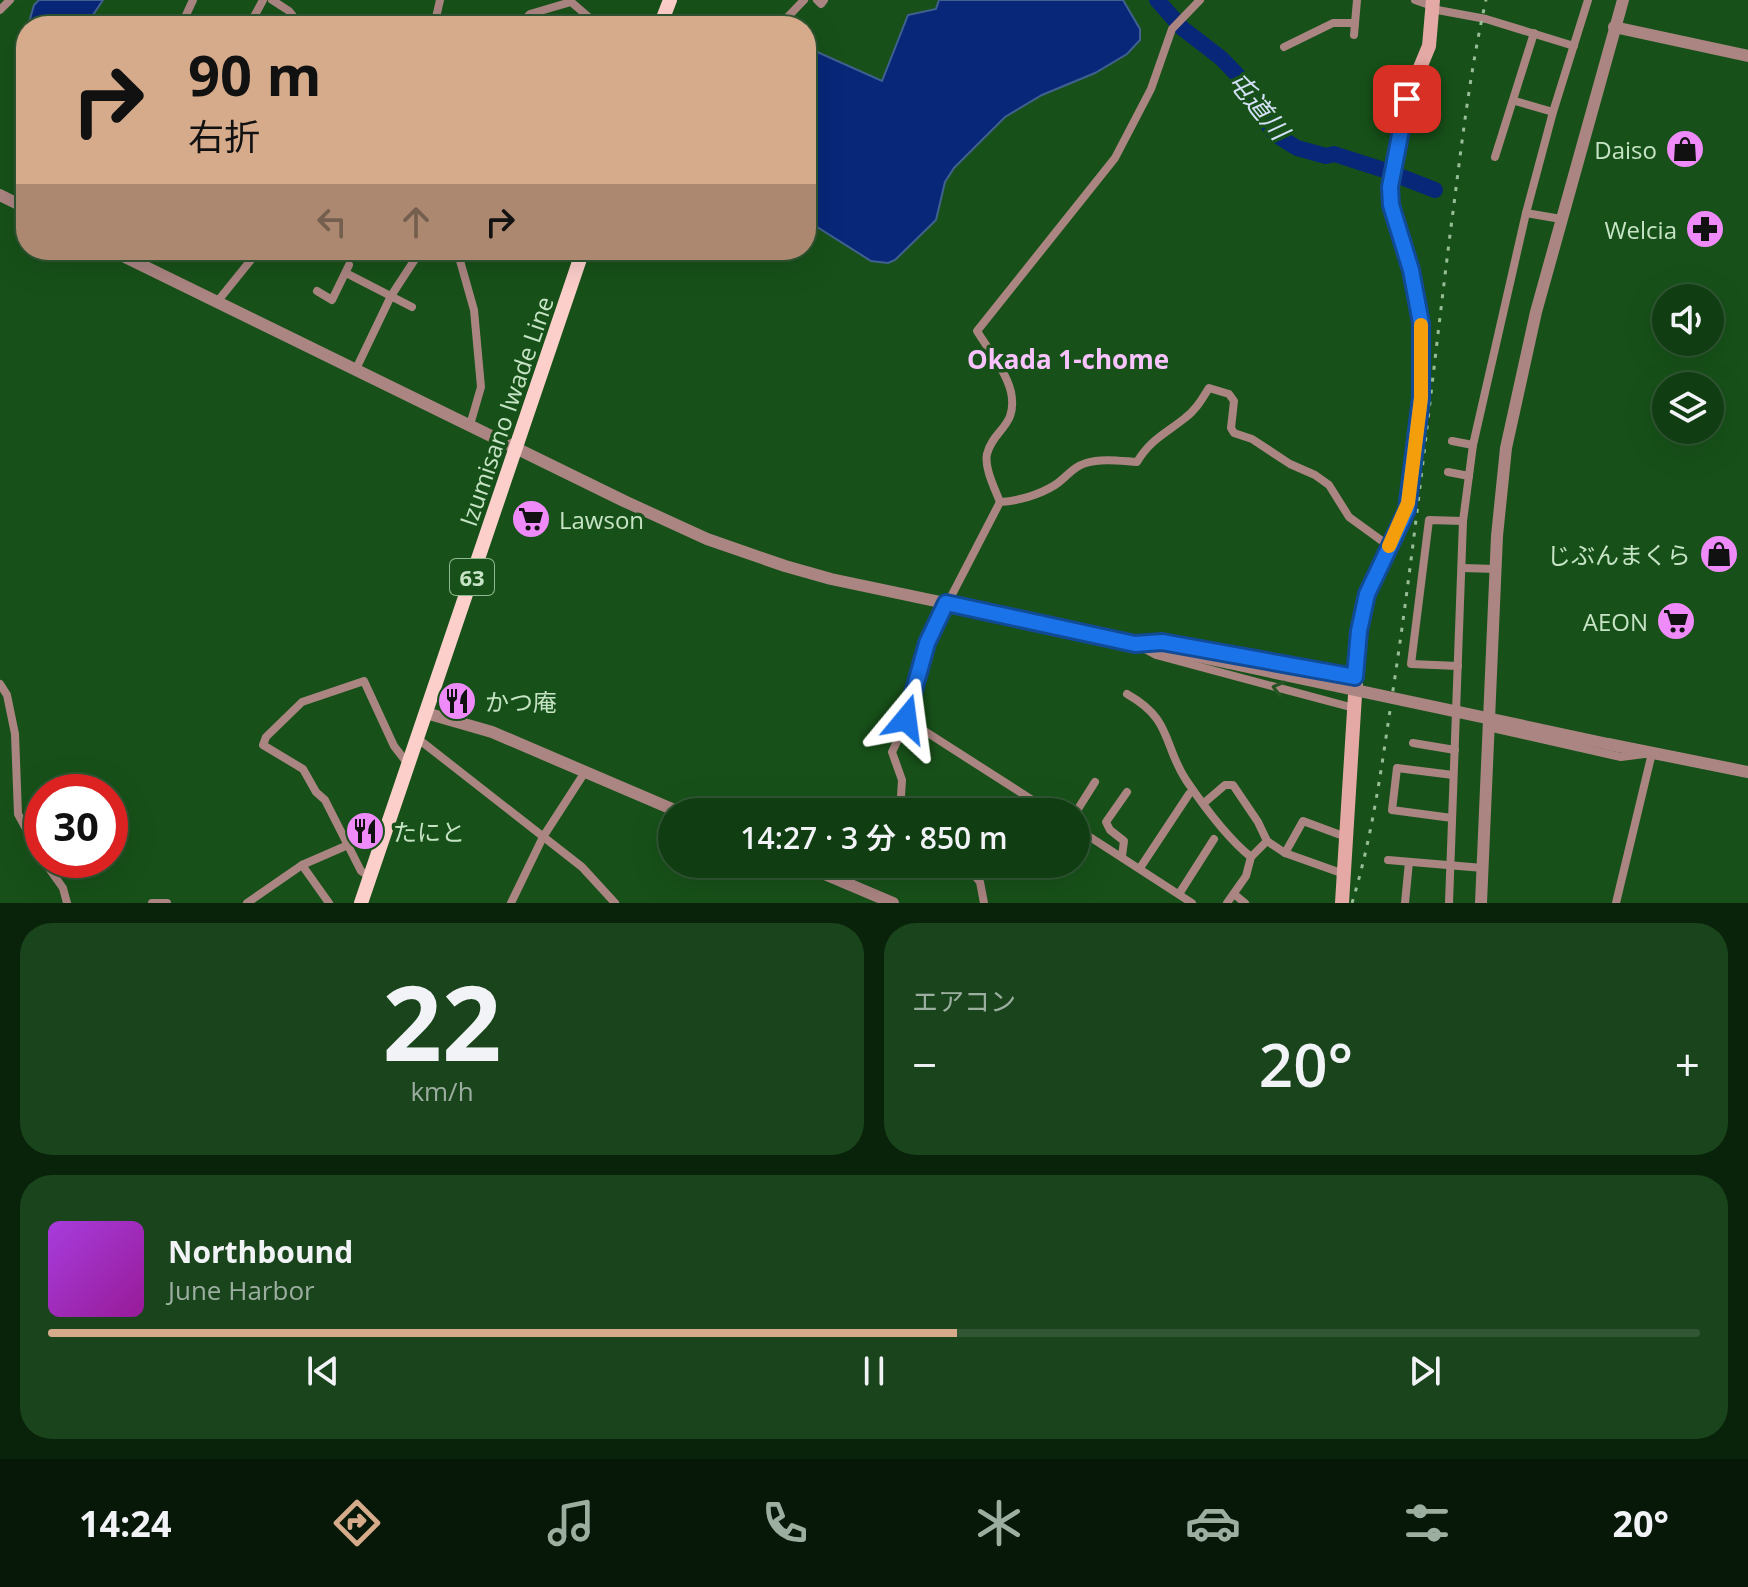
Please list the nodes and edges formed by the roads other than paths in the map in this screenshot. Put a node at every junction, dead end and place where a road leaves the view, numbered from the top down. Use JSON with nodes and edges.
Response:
{"nodes":[{"id":1,"x":10,"y":0,"type":"edge"},
{"id":2,"x":272,"y":0,"type":"edge"},
{"id":3,"x":804,"y":0,"type":"edge"},
{"id":4,"x":817,"y":0,"type":"edge"},
{"id":5,"x":824,"y":0,"type":"edge"},
{"id":6,"x":1200,"y":0,"type":"edge"},
{"id":7,"x":1357,"y":0,"type":"edge"},
{"id":8,"x":1415,"y":0,"type":"edge"},
{"id":9,"x":1588,"y":0,"type":"edge"},
{"id":10,"x":1623,"y":0,"type":"edge"},
{"id":11,"x":570,"y":1,"type":"edge"},
{"id":12,"x":1432,"y":5,"type":"edge"},
{"id":13,"x":0,"y":10,"type":"edge"},
{"id":14,"x":293,"y":16,"type":"edge"},
{"id":15,"x":528,"y":16,"type":"edge"},
{"id":16,"x":587,"y":16,"type":"edge"},
{"id":17,"x":789,"y":16,"type":"edge"},
{"id":18,"x":1355,"y":23,"type":"junction"},
{"id":19,"x":1614,"y":27,"type":"junction"},
{"id":20,"x":1534,"y":33,"type":"junction"},
{"id":21,"x":1354,"y":35,"type":"dead end"},
{"id":22,"x":1574,"y":46,"type":"junction"},
{"id":23,"x":1284,"y":47,"type":"dead end"},
{"id":24,"x":1748,"y":56,"type":"edge"},
{"id":25,"x":1515,"y":101,"type":"junction"},
{"id":26,"x":1553,"y":112,"type":"junction"},
{"id":27,"x":1495,"y":157,"type":"dead end"},
{"id":28,"x":1526,"y":213,"type":"junction"},
{"id":29,"x":1561,"y":219,"type":"junction"},
{"id":30,"x":131,"y":260,"type":"edge"},
{"id":31,"x":251,"y":260,"type":"edge"},
{"id":32,"x":414,"y":260,"type":"edge"},
{"id":33,"x":460,"y":260,"type":"edge"},
{"id":34,"x":580,"y":260,"type":"edge"},
{"id":35,"x":317,"y":291,"type":"dead end"},
{"id":36,"x":391,"y":296,"type":"junction"},
{"id":37,"x":217,"y":302,"type":"junction"},
{"id":38,"x":412,"y":307,"type":"dead end"},
{"id":39,"x":356,"y":369,"type":"junction"},
{"id":40,"x":470,"y":425,"type":"junction"},
{"id":41,"x":1452,"y":441,"type":"dead end"},
{"id":42,"x":1473,"y":445,"type":"junction"},
{"id":43,"x":516,"y":447,"type":"junction"},
{"id":44,"x":1448,"y":472,"type":"dead end"},
{"id":45,"x":1469,"y":476,"type":"junction"},
{"id":46,"x":1000,"y":502,"type":"junction"},
{"id":47,"x":1463,"y":521,"type":"junction"},
{"id":48,"x":1389,"y":546,"type":"junction"},
{"id":49,"x":1463,"y":568,"type":"junction"},
{"id":50,"x":1496,"y":569,"type":"junction"},
{"id":51,"x":946,"y":603,"type":"junction"},
{"id":52,"x":1135,"y":644,"type":"junction"},
{"id":53,"x":1458,"y":666,"type":"junction"},
{"id":54,"x":1355,"y":677,"type":"junction"},
{"id":55,"x":0,"y":684,"type":"edge"},
{"id":56,"x":1127,"y":694,"type":"dead end"},
{"id":57,"x":1354,"y":708,"type":"junction"},
{"id":58,"x":426,"y":713,"type":"junction"},
{"id":59,"x":906,"y":719,"type":"junction"},
{"id":60,"x":1488,"y":727,"type":"junction"},
{"id":61,"x":417,"y":738,"type":"junction"},
{"id":62,"x":1413,"y":743,"type":"dead end"},
{"id":63,"x":1455,"y":750,"type":"junction"},
{"id":64,"x":1652,"y":753,"type":"junction"},
{"id":65,"x":408,"y":764,"type":"junction"},
{"id":66,"x":585,"y":772,"type":"junction"},
{"id":67,"x":1748,"y":772,"type":"edge"},
{"id":68,"x":1453,"y":775,"type":"junction"},
{"id":69,"x":1095,"y":782,"type":"dead end"},
{"id":70,"x":1127,"y":792,"type":"dead end"},
{"id":71,"x":1189,"y":794,"type":"dead end"},
{"id":72,"x":901,"y":798,"type":"edge"},
{"id":73,"x":1029,"y":798,"type":"edge"},
{"id":74,"x":1085,"y":798,"type":"edge"},
{"id":75,"x":658,"y":803,"type":"edge"},
{"id":76,"x":1204,"y":803,"type":"junction"},
{"id":77,"x":1452,"y":818,"type":"junction"},
{"id":78,"x":24,"y":825,"type":"edge"},
{"id":79,"x":543,"y":837,"type":"junction"},
{"id":80,"x":1090,"y":837,"type":"edge"},
{"id":81,"x":1346,"y":837,"type":"junction"},
{"id":82,"x":1214,"y":839,"type":"dead end"},
{"id":83,"x":1267,"y":841,"type":"junction"},
{"id":84,"x":348,"y":845,"type":"junction"},
{"id":85,"x":1285,"y":853,"type":"junction"},
{"id":86,"x":1122,"y":856,"type":"junction"},
{"id":87,"x":1251,"y":857,"type":"junction"},
{"id":88,"x":1388,"y":860,"type":"dead end"},
{"id":89,"x":1409,"y":862,"type":"junction"},
{"id":90,"x":302,"y":865,"type":"junction"},
{"id":91,"x":1450,"y":866,"type":"junction"},
{"id":92,"x":1140,"y":868,"type":"junction"},
{"id":93,"x":1483,"y":868,"type":"junction"},
{"id":94,"x":1344,"y":874,"type":"junction"},
{"id":95,"x":370,"y":877,"type":"junction"},
{"id":96,"x":56,"y":878,"type":"edge"},
{"id":97,"x":835,"y":878,"type":"edge"},
{"id":98,"x":850,"y":878,"type":"edge"},
{"id":99,"x":977,"y":878,"type":"edge"},
{"id":100,"x":849,"y":884,"type":"junction"},
{"id":101,"x":1179,"y":894,"type":"junction"},
{"id":102,"x":1234,"y":894,"type":"junction"},
{"id":103,"x":67,"y":903,"type":"edge"},
{"id":104,"x":152,"y":903,"type":"edge"},
{"id":105,"x":167,"y":903,"type":"edge"},
{"id":106,"x":247,"y":903,"type":"edge"},
{"id":107,"x":329,"y":903,"type":"edge"},
{"id":108,"x":361,"y":903,"type":"edge"},
{"id":109,"x":511,"y":903,"type":"edge"},
{"id":110,"x":615,"y":903,"type":"edge"},
{"id":111,"x":893,"y":903,"type":"edge"},
{"id":112,"x":984,"y":903,"type":"edge"},
{"id":113,"x":1192,"y":903,"type":"edge"},
{"id":114,"x":1227,"y":903,"type":"edge"},
{"id":115,"x":1245,"y":903,"type":"edge"},
{"id":116,"x":1342,"y":903,"type":"edge"},
{"id":117,"x":1405,"y":903,"type":"edge"},
{"id":118,"x":1449,"y":903,"type":"edge"},
{"id":119,"x":1481,"y":903,"type":"edge"},
{"id":120,"x":1616,"y":903,"type":"edge"}],
"edges":[{"from":1,"to":13,"type":"street"},
{"from":2,"to":14,"type":"street"},
{"from":3,"to":17,"type":"street"},
{"from":4,"to":5,"type":"street"},
{"from":6,"to":46,"type":"street"},
{"from":7,"to":18,"type":"street"},
{"from":8,"to":12,"type":"street"},
{"from":9,"to":22,"type":"street"},
{"from":10,"to":19,"type":"street"},
{"from":11,"to":15,"type":"street"},
{"from":11,"to":16,"type":"street"},
{"from":12,"to":20,"type":"street"},
{"from":12,"to":48,"type":"main road"},
{"from":18,"to":21,"type":"street"},
{"from":18,"to":23,"type":"street"},
{"from":19,"to":24,"type":"street"},
{"from":19,"to":29,"type":"street"},
{"from":20,"to":22,"type":"street"},
{"from":20,"to":25,"type":"street"},
{"from":22,"to":26,"type":"street"},
{"from":25,"to":26,"type":"street"},
{"from":25,"to":27,"type":"street"},
{"from":26,"to":28,"type":"street"},
{"from":28,"to":29,"type":"street"},
{"from":28,"to":42,"type":"street"},
{"from":29,"to":50,"type":"street"},
{"from":30,"to":37,"type":"street"},
{"from":31,"to":37,"type":"street"},
{"from":32,"to":36,"type":"street"},
{"from":33,"to":40,"type":"street"},
{"from":34,"to":43,"type":"main road","name":"Izumisano Iwade Line","number":"63"},
{"from":35,"to":36,"type":"street"},
{"from":36,"to":38,"type":"street"},
{"from":36,"to":39,"type":"street"},
{"from":37,"to":39,"type":"street"},
{"from":39,"to":40,"type":"street"},
{"from":40,"to":43,"type":"street"},
{"from":41,"to":42,"type":"street"},
{"from":42,"to":45,"type":"street"},
{"from":43,"to":51,"type":"street"},
{"from":43,"to":58,"type":"main road","name":"Izumisano Iwade Line","number":"63"},
{"from":44,"to":45,"type":"street"},
{"from":45,"to":47,"type":"street"},
{"from":46,"to":48,"type":"street"},
{"from":46,"to":51,"type":"street"},
{"from":47,"to":49,"type":"street"},
{"from":47,"to":53,"type":"street"},
{"from":48,"to":54,"type":"main road"},
{"from":49,"to":50,"type":"street"},
{"from":49,"to":53,"type":"street"},
{"from":50,"to":60,"type":"street"},
{"from":51,"to":52,"type":"street"},
{"from":51,"to":59,"type":"street"},
{"from":52,"to":54,"type":"street"},
{"from":57,"to":52,"type":"street","one_way":true},
{"from":52,"to":64,"type":"street","bridge":true},
{"from":53,"to":63,"type":"street"},
{"from":54,"to":57,"type":"main road"},
{"from":55,"to":78,"type":"street"},
{"from":56,"to":76,"type":"street"},
{"from":57,"to":81,"type":"main road"},
{"from":58,"to":61,"type":"main road","name":"Izumisano Iwade Line","number":"63"},
{"from":58,"to":66,"type":"street"},
{"from":59,"to":72,"type":"street"},
{"from":59,"to":73,"type":"street"},
{"from":60,"to":64,"type":"street"},
{"from":60,"to":93,"type":"street"},
{"from":61,"to":65,"type":"main road","name":"Izumisano Iwade Line","number":"63"},
{"from":61,"to":79,"type":"street"},
{"from":62,"to":63,"type":"street"},
{"from":63,"to":68,"type":"street"},
{"from":64,"to":67,"type":"street"},
{"from":64,"to":120,"type":"street"},
{"from":65,"to":84,"type":"street"},
{"from":65,"to":95,"type":"main road","name":"Izumisano Iwade Line","number":"63"},
{"from":66,"to":75,"type":"street"},
{"from":66,"to":79,"type":"street"},
{"from":68,"to":77,"type":"street"},
{"from":68,"to":77,"type":"street"},
{"from":69,"to":74,"type":"street"},
{"from":70,"to":86,"type":"street"},
{"from":71,"to":92,"type":"street"},
{"from":76,"to":83,"type":"street"},
{"from":76,"to":87,"type":"street"},
{"from":77,"to":91,"type":"street"},
{"from":79,"to":109,"type":"street"},
{"from":79,"to":110,"type":"street"},
{"from":80,"to":86,"type":"street"},
{"from":81,"to":85,"type":"street"},
{"from":81,"to":94,"type":"main road"},
{"from":82,"to":101,"type":"street"},
{"from":83,"to":85,"type":"street"},
{"from":83,"to":87,"type":"street"},
{"from":84,"to":90,"type":"street"},
{"from":84,"to":95,"type":"street"},
{"from":85,"to":94,"type":"street"},
{"from":86,"to":92,"type":"street"},
{"from":87,"to":102,"type":"street"},
{"from":88,"to":89,"type":"street"},
{"from":89,"to":91,"type":"street"},
{"from":89,"to":117,"type":"street"},
{"from":90,"to":106,"type":"street"},
{"from":90,"to":107,"type":"street"},
{"from":91,"to":93,"type":"street"},
{"from":91,"to":118,"type":"street"},
{"from":92,"to":101,"type":"street"},
{"from":93,"to":119,"type":"street"},
{"from":94,"to":116,"type":"main road"},
{"from":95,"to":108,"type":"main road","name":"Izumisano Iwade Line","number":"63"},
{"from":96,"to":103,"type":"street"},
{"from":97,"to":100,"type":"street"},
{"from":98,"to":100,"type":"street"},
{"from":99,"to":112,"type":"street"},
{"from":100,"to":111,"type":"street"},
{"from":101,"to":113,"type":"street"},
{"from":102,"to":114,"type":"street"},
{"from":102,"to":115,"type":"street"},
{"from":104,"to":105,"type":"street"}]}
